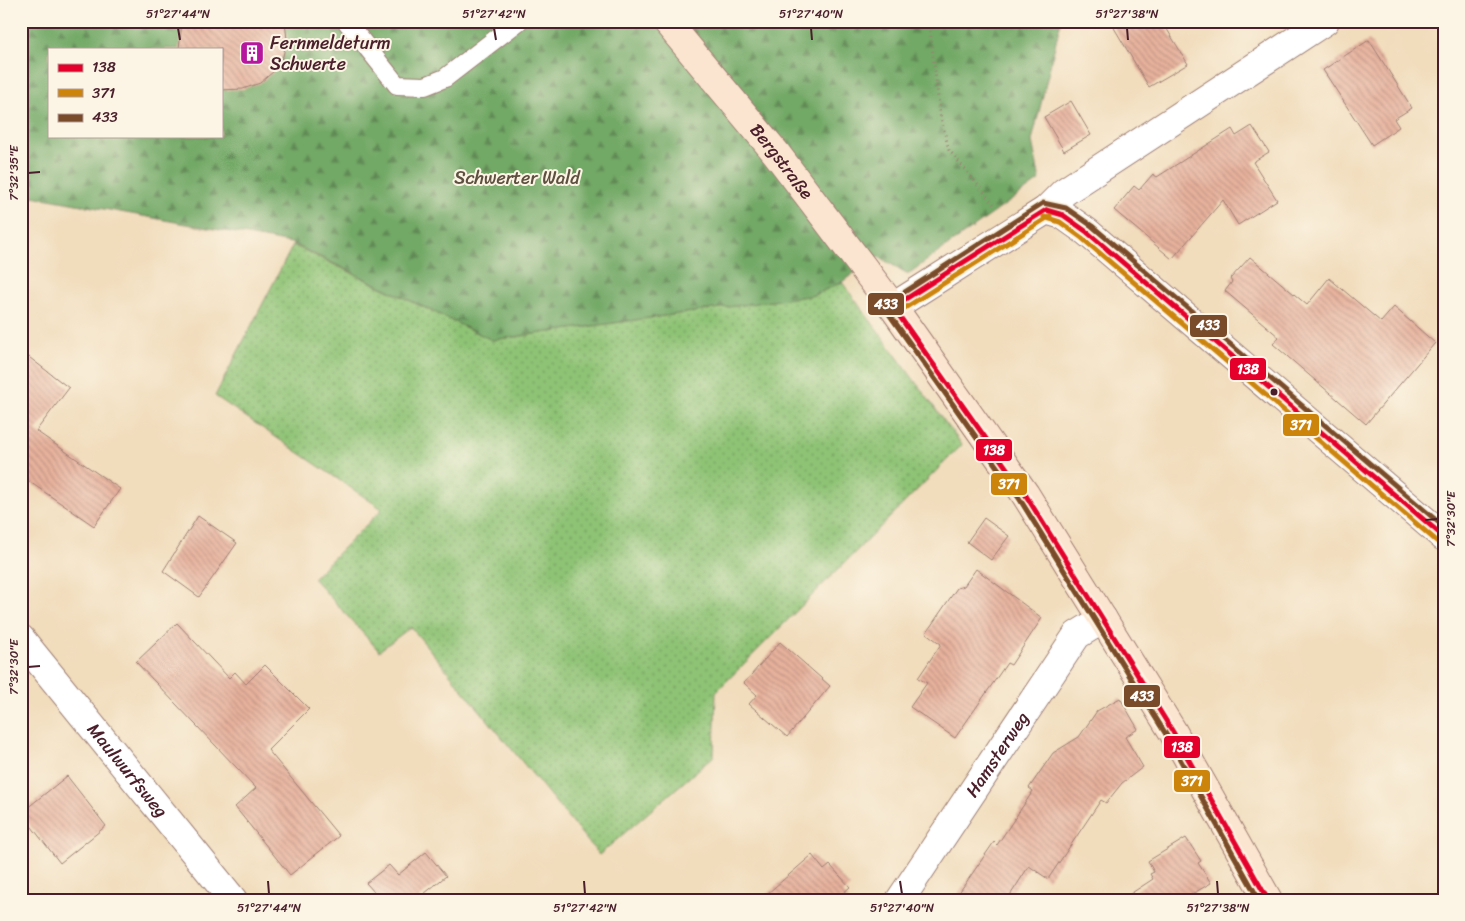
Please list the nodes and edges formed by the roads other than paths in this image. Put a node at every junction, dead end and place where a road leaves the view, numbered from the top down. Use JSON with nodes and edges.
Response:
{"nodes":[{"id":1,"x":346,"y":21,"type":"edge"},
{"id":2,"x":519,"y":21,"type":"edge"},
{"id":3,"x":666,"y":21,"type":"edge"},
{"id":4,"x":1325,"y":21,"type":"edge"},
{"id":5,"x":1046,"y":210,"type":"junction"},
{"id":6,"x":893,"y":306,"type":"junction"},
{"id":7,"x":1444,"y":536,"type":"edge"},
{"id":8,"x":1103,"y":619,"type":"junction"},
{"id":9,"x":21,"y":639,"type":"edge"},
{"id":10,"x":233,"y":900,"type":"edge"},
{"id":11,"x":900,"y":900,"type":"edge"},
{"id":12,"x":1268,"y":900,"type":"edge"}],
"edges":[{"from":1,"to":2,"type":"lane"},
{"from":3,"to":6,"type":"main road","name":"Bergstraße"},
{"from":4,"to":5,"type":"street"},
{"from":5,"to":6,"type":"street"},
{"from":5,"to":7,"type":"street"},
{"from":6,"to":8,"type":"main road","name":"Bergstraße"},
{"from":8,"to":11,"type":"street","name":"Hamsterweg"},
{"from":8,"to":12,"type":"main road","name":"Bergstraße"},
{"from":9,"to":10,"type":"street","name":"Maulwurfsweg"}]}
